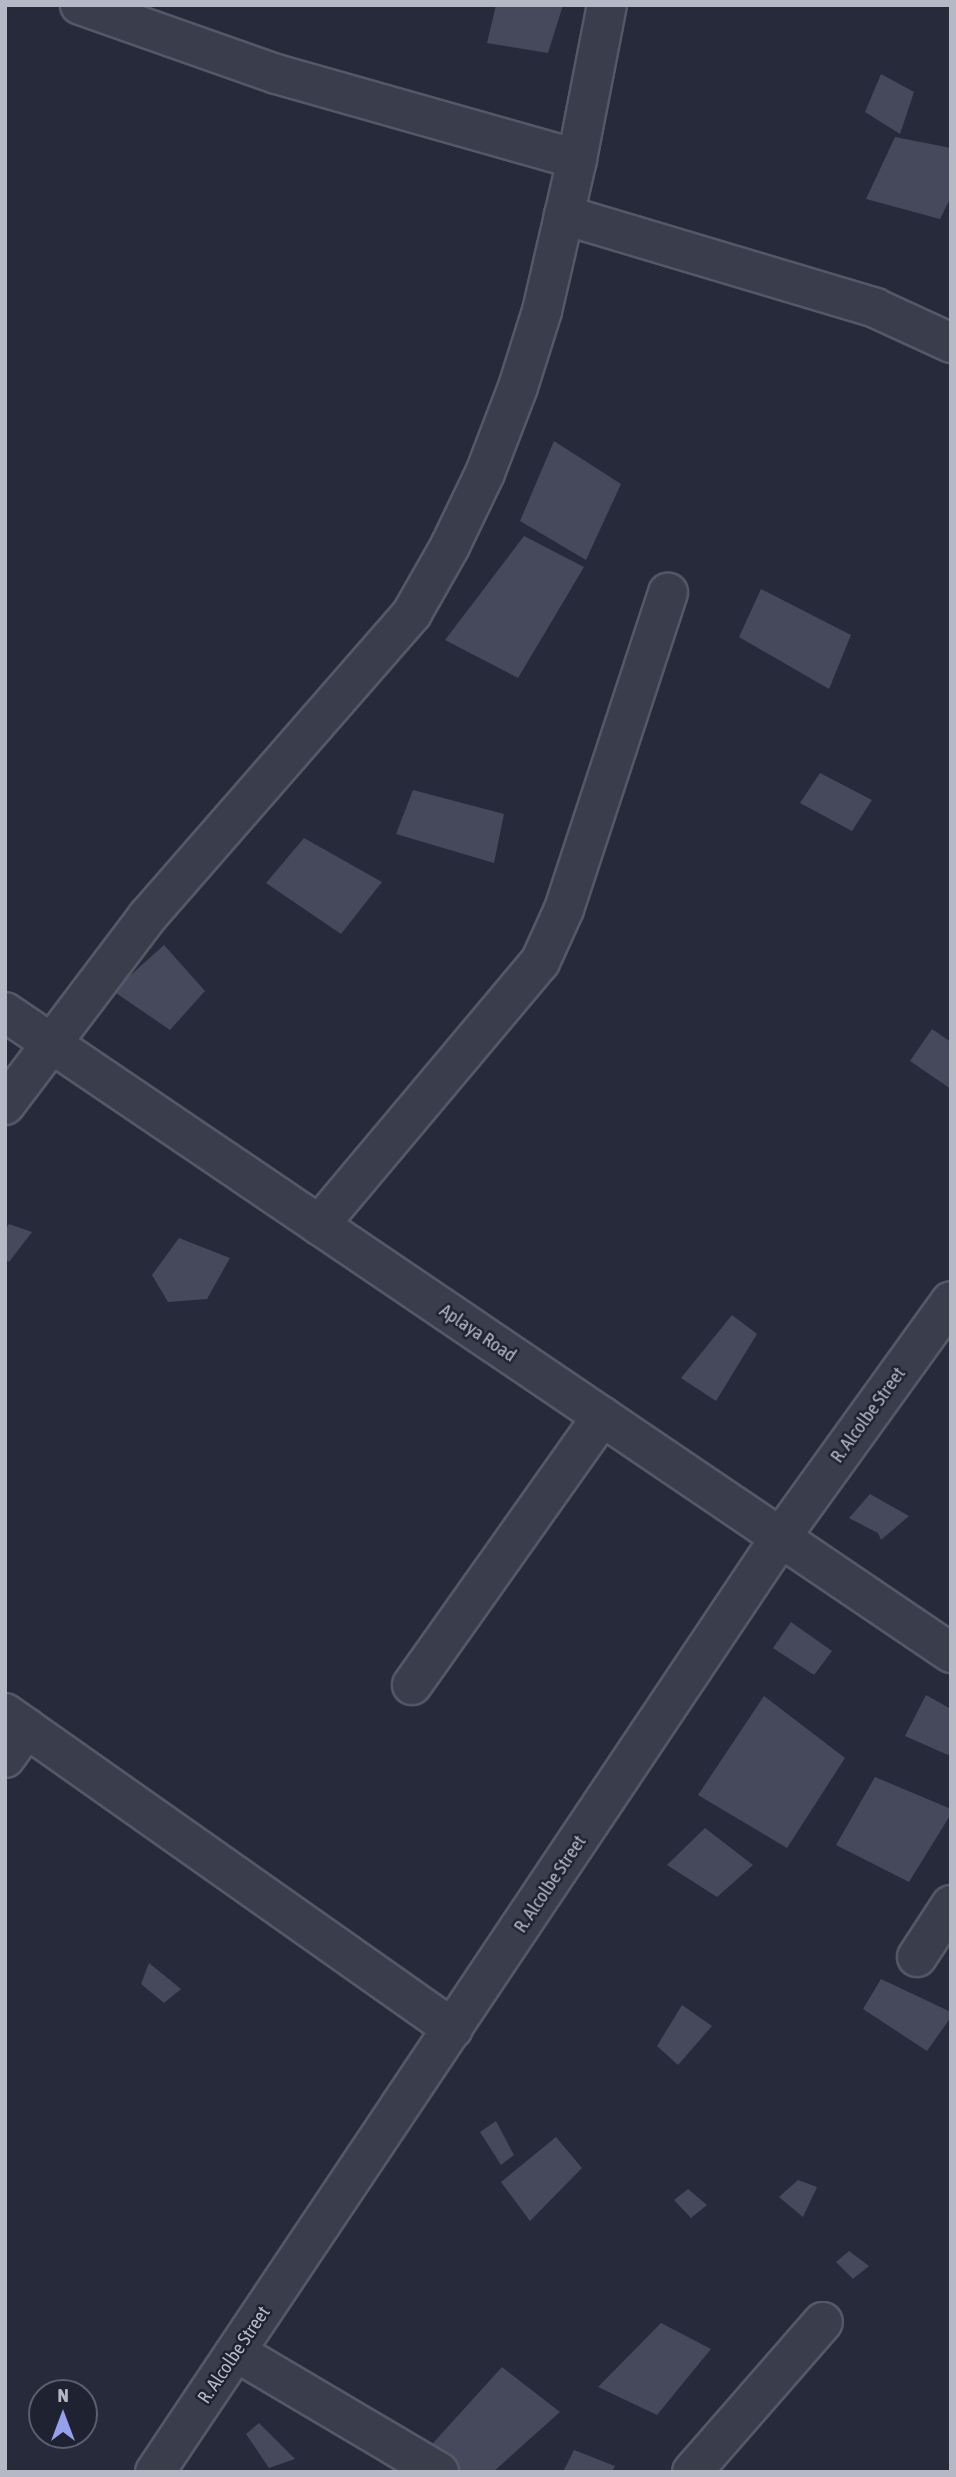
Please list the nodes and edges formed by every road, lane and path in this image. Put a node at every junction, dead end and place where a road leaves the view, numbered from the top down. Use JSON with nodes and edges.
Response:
{"nodes":[{"id":1,"x":80,"y":5,"type":"edge"},
{"id":2,"x":607,"y":5,"type":"edge"},
{"id":3,"x":577,"y":159,"type":"junction"},
{"id":4,"x":564,"y":215,"type":"junction"},
{"id":5,"x":951,"y":343,"type":"edge"},
{"id":6,"x":668,"y":593,"type":"dead end"},
{"id":7,"x":5,"y":1012,"type":"edge"},
{"id":8,"x":51,"y":1043,"type":"junction"},
{"id":9,"x":5,"y":1105,"type":"edge"},
{"id":10,"x":319,"y":1225,"type":"junction"},
{"id":11,"x":951,"y":1301,"type":"edge"},
{"id":12,"x":602,"y":1417,"type":"junction"},
{"id":13,"x":780,"y":1538,"type":"junction"},
{"id":14,"x":951,"y":1653,"type":"edge"},
{"id":15,"x":412,"y":1685,"type":"dead end"},
{"id":16,"x":13,"y":1733,"type":"edge"},
{"id":17,"x":951,"y":1905,"type":"edge"},
{"id":18,"x":917,"y":1957,"type":"dead end"},
{"id":19,"x":453,"y":2029,"type":"junction"},
{"id":20,"x":823,"y":2322,"type":"dead end"},
{"id":21,"x":236,"y":2352,"type":"junction"},
{"id":22,"x":155,"y":2472,"type":"edge"},
{"id":23,"x":439,"y":2472,"type":"edge"},
{"id":24,"x":692,"y":2472,"type":"edge"}],
"edges":[{"from":1,"to":3,"type":"street"},
{"from":2,"to":3,"type":"street"},
{"from":3,"to":4,"type":"street"},
{"from":4,"to":5,"type":"street"},
{"from":4,"to":8,"type":"street"},
{"from":6,"to":10,"type":"street"},
{"from":7,"to":8,"type":"street","name":"Aplaya Road"},
{"from":8,"to":9,"type":"street"},
{"from":8,"to":10,"type":"street","name":"Aplaya Road"},
{"from":10,"to":12,"type":"street","name":"Aplaya Road"},
{"from":11,"to":13,"type":"street","name":"R. Alcolbe Street"},
{"from":12,"to":13,"type":"street","name":"Aplaya Road"},
{"from":12,"to":15,"type":"street"},
{"from":13,"to":14,"type":"street","name":"Aplaya Road"},
{"from":13,"to":19,"type":"street","name":"R. Alcolbe Street"},
{"from":16,"to":19,"type":"street"},
{"from":17,"to":18,"type":"street"},
{"from":19,"to":21,"type":"street","name":"R. Alcolbe Street"},
{"from":20,"to":24,"type":"street"},
{"from":21,"to":22,"type":"street","name":"R. Alcolbe Street"},
{"from":21,"to":23,"type":"street"}]}
